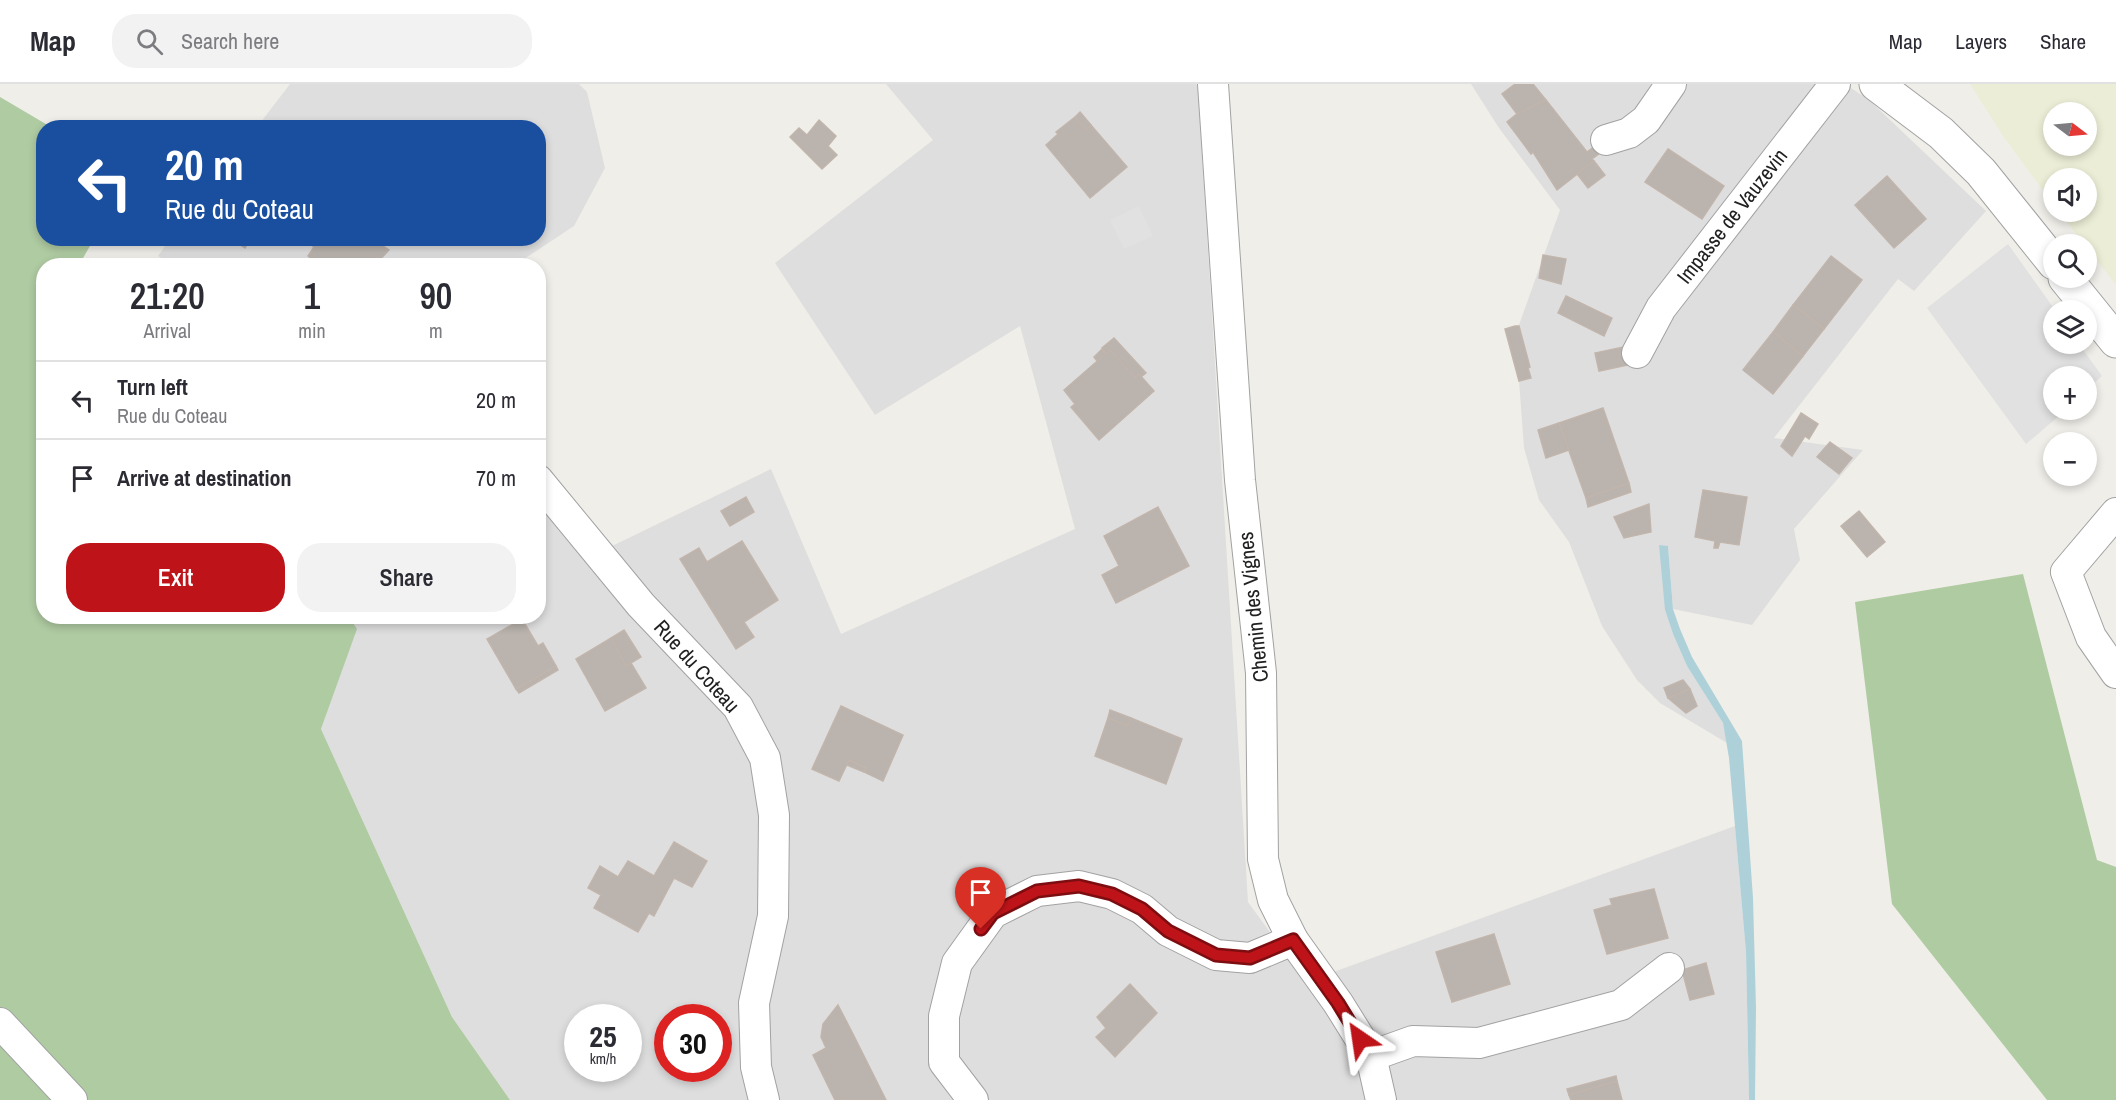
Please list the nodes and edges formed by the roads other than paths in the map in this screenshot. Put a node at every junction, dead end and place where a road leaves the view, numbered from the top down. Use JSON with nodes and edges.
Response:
{"nodes":[{"id":1,"x":1213,"y":84,"type":"edge"},
{"id":2,"x":1671,"y":84,"type":"edge"},
{"id":3,"x":1835,"y":84,"type":"edge"},
{"id":4,"x":1876,"y":84,"type":"edge"},
{"id":5,"x":1606,"y":140,"type":"dead end"},
{"id":6,"x":2043,"y":249,"type":"edge"},
{"id":7,"x":2073,"y":288,"type":"edge"},
{"id":8,"x":2116,"y":341,"type":"edge"},
{"id":9,"x":1637,"y":353,"type":"dead end"},
{"id":10,"x":546,"y":490,"type":"edge"},
{"id":11,"x":2116,"y":513,"type":"edge"},
{"id":12,"x":2116,"y":673,"type":"edge"},
{"id":13,"x":1293,"y":940,"type":"junction"},
{"id":14,"x":1669,"y":968,"type":"dead end"},
{"id":15,"x":0,"y":1023,"type":"edge"},
{"id":16,"x":1371,"y":1056,"type":"junction"},
{"id":17,"x":72,"y":1100,"type":"edge"},
{"id":18,"x":764,"y":1100,"type":"edge"},
{"id":19,"x":973,"y":1100,"type":"edge"},
{"id":20,"x":1381,"y":1100,"type":"edge"}],
"edges":[{"from":1,"to":13,"type":"street","name":"Chemin des Vignes"},
{"from":2,"to":5,"type":"street"},
{"from":3,"to":9,"type":"street","name":"Impasse de Vauzevin"},
{"from":4,"to":6,"type":"street"},
{"from":7,"to":8,"type":"street"},
{"from":10,"to":18,"type":"street","name":"Rue du Coteau"},
{"from":11,"to":12,"type":"street"},
{"from":13,"to":16,"type":"street","name":"Chemin des Vignes"},
{"from":13,"to":19,"type":"street"},
{"from":14,"to":16,"type":"street"},
{"from":15,"to":17,"type":"street"},
{"from":16,"to":20,"type":"street","name":"Chemin des Vignes"}]}
